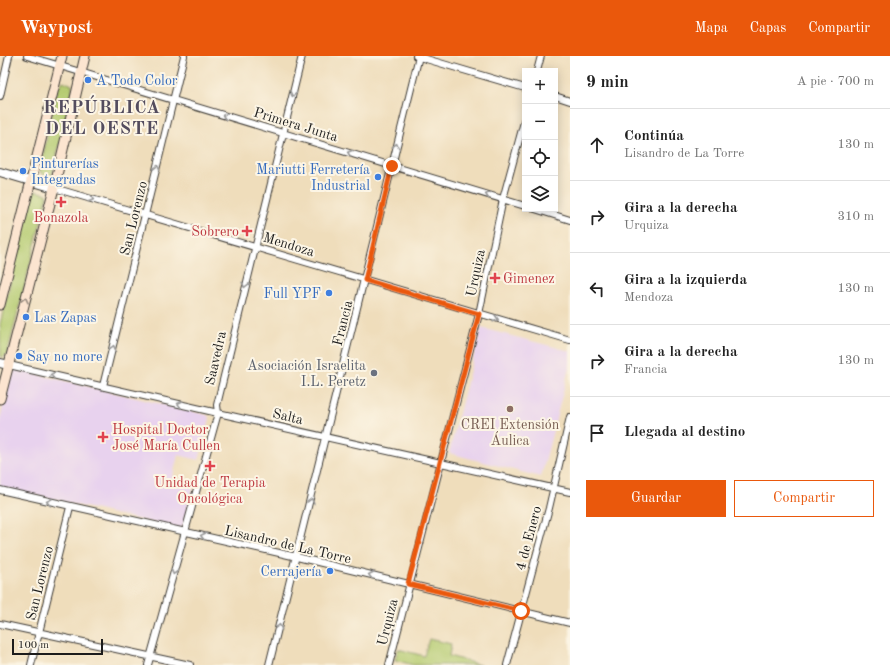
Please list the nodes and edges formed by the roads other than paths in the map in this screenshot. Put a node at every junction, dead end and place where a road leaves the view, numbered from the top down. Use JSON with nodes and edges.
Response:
{"nodes":[{"id":1,"x":10,"y":56,"type":"edge"},
{"id":2,"x":27,"y":56,"type":"edge"},
{"id":3,"x":62,"y":56,"type":"edge"},
{"id":4,"x":85,"y":56,"type":"edge"},
{"id":5,"x":184,"y":56,"type":"edge"},
{"id":6,"x":302,"y":56,"type":"edge"},
{"id":7,"x":417,"y":56,"type":"edge"},
{"id":8,"x":541,"y":56,"type":"edge"},
{"id":9,"x":59,"y":67,"type":"junction"},
{"id":10,"x":538,"y":68,"type":"edge"},
{"id":11,"x":81,"y":72,"type":"junction"},
{"id":12,"x":522,"y":87,"type":"edge"},
{"id":13,"x":0,"y":96,"type":"edge"},
{"id":14,"x":558,"y":97,"type":"edge"},
{"id":15,"x":173,"y":100,"type":"junction"},
{"id":16,"x":570,"y":100,"type":"edge"},
{"id":17,"x":522,"y":130,"type":"edge"},
{"id":18,"x":284,"y":133,"type":"junction"},
{"id":19,"x":392,"y":166,"type":"junction"},
{"id":20,"x":0,"y":172,"type":"edge"},
{"id":21,"x":31,"y":182,"type":"junction"},
{"id":22,"x":54,"y":188,"type":"junction"},
{"id":23,"x":504,"y":199,"type":"junction"},
{"id":24,"x":522,"y":205,"type":"edge"},
{"id":25,"x":545,"y":212,"type":"edge"},
{"id":26,"x":146,"y":215,"type":"junction"},
{"id":27,"x":570,"y":220,"type":"edge"},
{"id":28,"x":254,"y":247,"type":"junction"},
{"id":29,"x":365,"y":280,"type":"junction"},
{"id":30,"x":0,"y":306,"type":"edge"},
{"id":31,"x":479,"y":314,"type":"junction"},
{"id":32,"x":570,"y":340,"type":"edge"},
{"id":33,"x":4,"y":364,"type":"edge"},
{"id":34,"x":103,"y":386,"type":"junction"},
{"id":35,"x":0,"y":399,"type":"edge"},
{"id":36,"x":218,"y":413,"type":"junction"},
{"id":37,"x":570,"y":417,"type":"edge"},
{"id":38,"x":326,"y":438,"type":"junction"},
{"id":39,"x":440,"y":464,"type":"junction"},
{"id":40,"x":554,"y":489,"type":"junction"},
{"id":41,"x":0,"y":490,"type":"edge"},
{"id":42,"x":570,"y":492,"type":"edge"},
{"id":43,"x":70,"y":507,"type":"junction"},
{"id":44,"x":185,"y":532,"type":"junction"},
{"id":45,"x":297,"y":558,"type":"junction"},
{"id":46,"x":408,"y":584,"type":"junction"},
{"id":47,"x":521,"y":611,"type":"junction"},
{"id":48,"x":570,"y":623,"type":"edge"},
{"id":49,"x":0,"y":624,"type":"edge"},
{"id":50,"x":40,"y":633,"type":"junction"},
{"id":51,"x":151,"y":656,"type":"junction"},
{"id":52,"x":31,"y":665,"type":"edge"},
{"id":53,"x":148,"y":665,"type":"edge"},
{"id":54,"x":190,"y":665,"type":"edge"},
{"id":55,"x":270,"y":665,"type":"edge"},
{"id":56,"x":389,"y":665,"type":"edge"},
{"id":57,"x":507,"y":665,"type":"edge"}],
"edges":[{"from":1,"to":13,"type":"street"},
{"from":2,"to":9,"type":"street","name":"Primera Junta"},
{"from":3,"to":9,"type":"main road"},
{"from":4,"to":11,"type":"main road"},
{"from":5,"to":15,"type":"street","name":"San Lorenzo"},
{"from":6,"to":18,"type":"street","name":"Saavedra","one_way":true},
{"from":7,"to":12,"type":"street"},
{"from":19,"to":7,"type":"street","name":"Francia","one_way":true},
{"from":8,"to":10,"type":"street"},
{"from":9,"to":11,"type":"street","name":"Primera Junta"},
{"from":9,"to":21,"type":"main road"},
{"from":11,"to":15,"type":"street","name":"Primera Junta"},
{"from":11,"to":22,"type":"main road"},
{"from":14,"to":16,"type":"street"},
{"from":18,"to":15,"type":"street","name":"Primera Junta","one_way":true},
{"from":26,"to":15,"type":"street","name":"San Lorenzo","one_way":true},
{"from":17,"to":23,"type":"street","name":"Urquiza"},
{"from":19,"to":18,"type":"street","name":"Primera Junta","one_way":true},
{"from":18,"to":28,"type":"street","name":"Saavedra"},
{"from":23,"to":19,"type":"street","name":"Primera Junta","one_way":true},
{"from":19,"to":29,"type":"street","name":"Francia"},
{"from":20,"to":21,"type":"street","name":"Mendoza"},
{"from":21,"to":22,"type":"street","name":"Mendoza"},
{"from":21,"to":30,"type":"main road"},
{"from":22,"to":26,"type":"street","name":"Mendoza","one_way":true},
{"from":33,"to":22,"type":"main road","one_way":true},
{"from":23,"to":24,"type":"street","name":"Primera Junta"},
{"from":23,"to":31,"type":"street","name":"Urquiza"},
{"from":25,"to":27,"type":"street"},
{"from":26,"to":28,"type":"street","name":"Mendoza"},
{"from":34,"to":26,"type":"street","name":"San Lorenzo","one_way":true},
{"from":28,"to":29,"type":"street","name":"Mendoza"},
{"from":28,"to":36,"type":"street","name":"Saavedra","one_way":true},
{"from":29,"to":31,"type":"street","name":"Mendoza"},
{"from":29,"to":38,"type":"street","name":"Francia"},
{"from":31,"to":32,"type":"street","name":"Mendoza","one_way":true},
{"from":31,"to":39,"type":"street","name":"Urquiza"},
{"from":34,"to":33,"type":"street","name":"Salta","one_way":true},
{"from":33,"to":35,"type":"main road"},
{"from":36,"to":34,"type":"street","name":"Salta","one_way":true},
{"from":36,"to":38,"type":"street","name":"Salta"},
{"from":36,"to":44,"type":"street","name":"Saavedra"},
{"from":37,"to":40,"type":"street","name":"4 de Enero"},
{"from":38,"to":39,"type":"street","name":"Salta"},
{"from":45,"to":38,"type":"street","name":"Francia","one_way":true},
{"from":39,"to":40,"type":"street","name":"Salta"},
{"from":39,"to":46,"type":"street","name":"Urquiza"},
{"from":40,"to":42,"type":"street","name":"Salta"},
{"from":40,"to":47,"type":"street","name":"4 de Enero"},
{"from":43,"to":41,"type":"street","name":"Lisandro de La Torre","one_way":true},
{"from":43,"to":44,"type":"street","name":"Lisandro de La Torre"},
{"from":43,"to":50,"type":"street","name":"San Lorenzo"},
{"from":45,"to":44,"type":"street","name":"Lisandro de La Torre","one_way":true},
{"from":44,"to":51,"type":"street","name":"Saavedra","one_way":true},
{"from":46,"to":45,"type":"street","name":"Lisandro de La Torre","one_way":true},
{"from":55,"to":45,"type":"street","name":"Francia","one_way":true},
{"from":46,"to":47,"type":"street","name":"Lisandro de La Torre"},
{"from":46,"to":56,"type":"street","name":"Urquiza"},
{"from":47,"to":48,"type":"street","name":"Lisandro de La Torre"},
{"from":47,"to":57,"type":"street","name":"4 de Enero"},
{"from":49,"to":50,"type":"street"},
{"from":50,"to":51,"type":"street"},
{"from":50,"to":52,"type":"street","name":"San Lorenzo"},
{"from":51,"to":53,"type":"street","name":"Saavedra"},
{"from":51,"to":54,"type":"street"}]}
